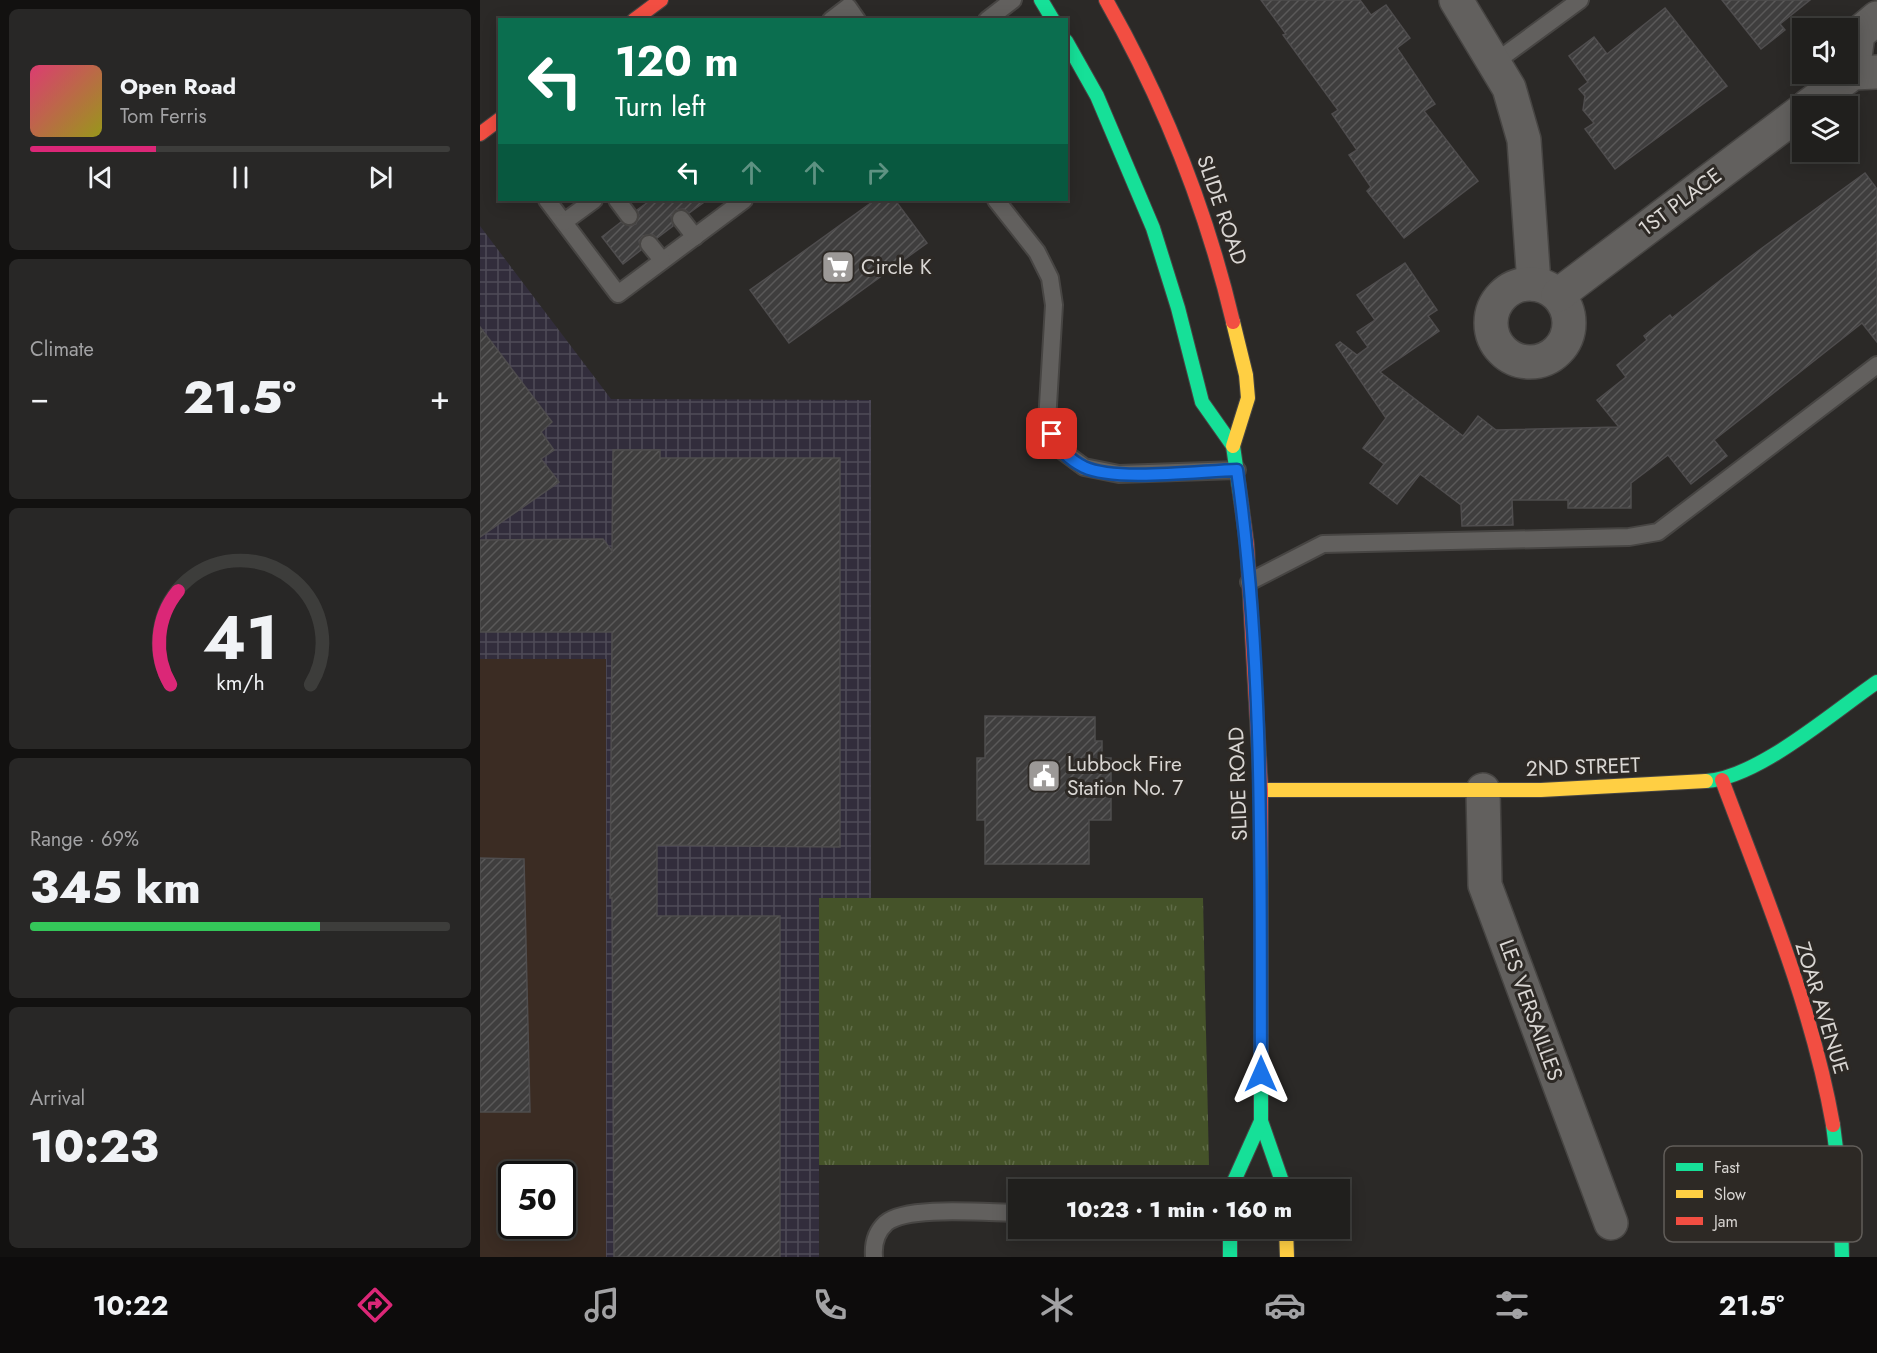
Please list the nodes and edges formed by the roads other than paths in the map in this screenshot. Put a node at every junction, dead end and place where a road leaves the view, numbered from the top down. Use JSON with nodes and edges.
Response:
{"nodes":[{"id":1,"x":661,"y":0,"type":"edge"},
{"id":2,"x":1013,"y":0,"type":"edge"},
{"id":3,"x":1041,"y":0,"type":"edge"},
{"id":4,"x":1106,"y":0,"type":"edge"},
{"id":5,"x":1456,"y":0,"type":"edge"},
{"id":6,"x":1580,"y":0,"type":"edge"},
{"id":7,"x":637,"y":18,"type":"edge"},
{"id":8,"x":834,"y":18,"type":"edge"},
{"id":9,"x":856,"y":18,"type":"edge"},
{"id":10,"x":990,"y":18,"type":"edge"},
{"id":11,"x":1052,"y":18,"type":"edge"},
{"id":12,"x":1877,"y":18,"type":"edge"},
{"id":13,"x":1068,"y":45,"type":"edge"},
{"id":14,"x":1494,"y":63,"type":"junction"},
{"id":15,"x":1865,"y":72,"type":"edge"},
{"id":16,"x":1825,"y":96,"type":"edge"},
{"id":17,"x":1792,"y":118,"type":"edge"},
{"id":18,"x":548,"y":201,"type":"edge"},
{"id":19,"x":593,"y":201,"type":"edge"},
{"id":20,"x":618,"y":201,"type":"edge"},
{"id":21,"x":997,"y":201,"type":"edge"},
{"id":22,"x":733,"y":203,"type":"edge"},
{"id":23,"x":629,"y":216,"type":"dead end"},
{"id":24,"x":681,"y":219,"type":"dead end"},
{"id":25,"x":564,"y":222,"type":"junction"},
{"id":26,"x":695,"y":237,"type":"junction"},
{"id":27,"x":649,"y":244,"type":"dead end"},
{"id":28,"x":662,"y":260,"type":"junction"},
{"id":29,"x":1877,"y":365,"type":"edge"},
{"id":30,"x":1233,"y":446,"type":"junction"},
{"id":31,"x":1237,"y":470,"type":"junction"},
{"id":32,"x":1249,"y":582,"type":"junction"},
{"id":33,"x":1877,"y":682,"type":"edge"},
{"id":34,"x":1722,"y":780,"type":"junction"},
{"id":35,"x":1261,"y":790,"type":"junction"},
{"id":36,"x":1483,"y":790,"type":"junction"},
{"id":37,"x":1262,"y":1121,"type":"junction"},
{"id":38,"x":1836,"y":1146,"type":"edge"},
{"id":39,"x":1235,"y":1179,"type":"edge"},
{"id":40,"x":1281,"y":1179,"type":"edge"},
{"id":41,"x":1008,"y":1213,"type":"edge"},
{"id":42,"x":1611,"y":1223,"type":"dead end"},
{"id":43,"x":1230,"y":1239,"type":"edge"},
{"id":44,"x":1287,"y":1239,"type":"edge"},
{"id":45,"x":874,"y":1257,"type":"edge"},
{"id":46,"x":1230,"y":1257,"type":"edge"},
{"id":47,"x":1287,"y":1257,"type":"edge"}],
"edges":[{"from":1,"to":7,"type":"main road"},
{"from":2,"to":10,"type":"lane"},
{"from":3,"to":11,"type":"main road"},
{"from":4,"to":30,"type":"main road","name":"SLIDE ROAD"},
{"from":5,"to":14,"type":"street","name":"1ST PLACE"},
{"from":6,"to":14,"type":"lane"},
{"from":8,"to":9,"type":"lane"},
{"from":12,"to":15,"type":"street"},
{"from":13,"to":30,"type":"main road","name":"SLIDE ROAD"},
{"from":14,"to":17,"type":"street","name":"1ST PLACE"},
{"from":15,"to":16,"type":"street"},
{"from":18,"to":25,"type":"lane"},
{"from":19,"to":25,"type":"lane"},
{"from":20,"to":23,"type":"lane"},
{"from":21,"to":31,"type":"lane"},
{"from":22,"to":26,"type":"lane"},
{"from":24,"to":26,"type":"lane"},
{"from":25,"to":28,"type":"lane"},
{"from":26,"to":28,"type":"lane"},
{"from":27,"to":28,"type":"lane"},
{"from":29,"to":32,"type":"lane"},
{"from":30,"to":31,"type":"main road","name":"SLIDE ROAD"},
{"from":31,"to":32,"type":"main road","name":"SLIDE ROAD"},
{"from":32,"to":35,"type":"main road","name":"SLIDE ROAD"},
{"from":33,"to":34,"type":"main road","name":"2ND STREET"},
{"from":34,"to":36,"type":"main road","name":"2ND STREET"},
{"from":34,"to":38,"type":"main road","name":"ZOAR AVENUE"},
{"from":35,"to":36,"type":"main road","name":"2ND STREET"},
{"from":35,"to":37,"type":"main road","name":"SLIDE ROAD"},
{"from":36,"to":42,"type":"street","name":"LES VERSAILLES"},
{"from":37,"to":39,"type":"main road","name":"SLIDE ROAD"},
{"from":37,"to":40,"type":"main road","name":"SLIDE ROAD"},
{"from":41,"to":45,"type":"lane"},
{"from":43,"to":46,"type":"main road"},
{"from":44,"to":47,"type":"main road"}]}
